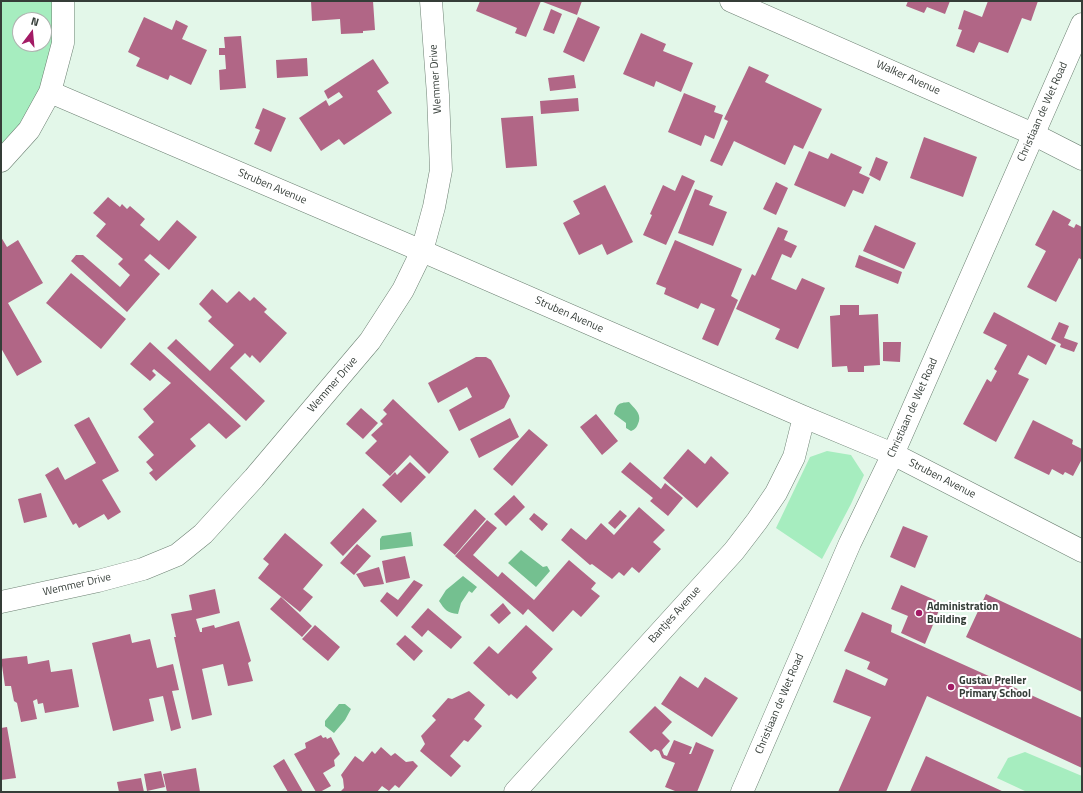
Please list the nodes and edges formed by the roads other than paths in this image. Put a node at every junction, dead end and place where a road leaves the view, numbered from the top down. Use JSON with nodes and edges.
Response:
{"nodes":[{"id":1,"x":63,"y":1,"type":"edge"},
{"id":2,"x":431,"y":1,"type":"edge"},
{"id":3,"x":731,"y":1,"type":"edge"},
{"id":4,"x":1082,"y":24,"type":"edge"},
{"id":5,"x":50,"y":92,"type":"junction"},
{"id":6,"x":1033,"y":134,"type":"junction"},
{"id":7,"x":1082,"y":159,"type":"edge"},
{"id":8,"x":1,"y":161,"type":"edge"},
{"id":9,"x":422,"y":251,"type":"junction"},
{"id":10,"x":804,"y":417,"type":"junction"},
{"id":11,"x":893,"y":454,"type":"junction"},
{"id":12,"x":1082,"y":552,"type":"edge"},
{"id":13,"x":1,"y":602,"type":"edge"},
{"id":14,"x":514,"y":792,"type":"edge"},
{"id":15,"x":742,"y":792,"type":"edge"}],
"edges":[{"from":1,"to":5,"type":"street"},
{"from":2,"to":9,"type":"street","name":"Wemmer Drive"},
{"from":3,"to":6,"type":"street","name":"Walker Avenue"},
{"from":4,"to":6,"type":"street","name":"Christiaan de Wet Road"},
{"from":5,"to":8,"type":"street"},
{"from":5,"to":9,"type":"street","name":"Struben Avenue"},
{"from":6,"to":7,"type":"street","name":"Walker Avenue"},
{"from":6,"to":11,"type":"street","name":"Christiaan de Wet Road"},
{"from":9,"to":10,"type":"street","name":"Struben Avenue"},
{"from":9,"to":13,"type":"street","name":"Wemmer Drive"},
{"from":10,"to":11,"type":"street","name":"Struben Avenue"},
{"from":10,"to":14,"type":"street","name":"Bantjes Avenue"},
{"from":11,"to":12,"type":"street","name":"Struben Avenue"},
{"from":11,"to":15,"type":"street","name":"Christiaan de Wet Road"}]}
